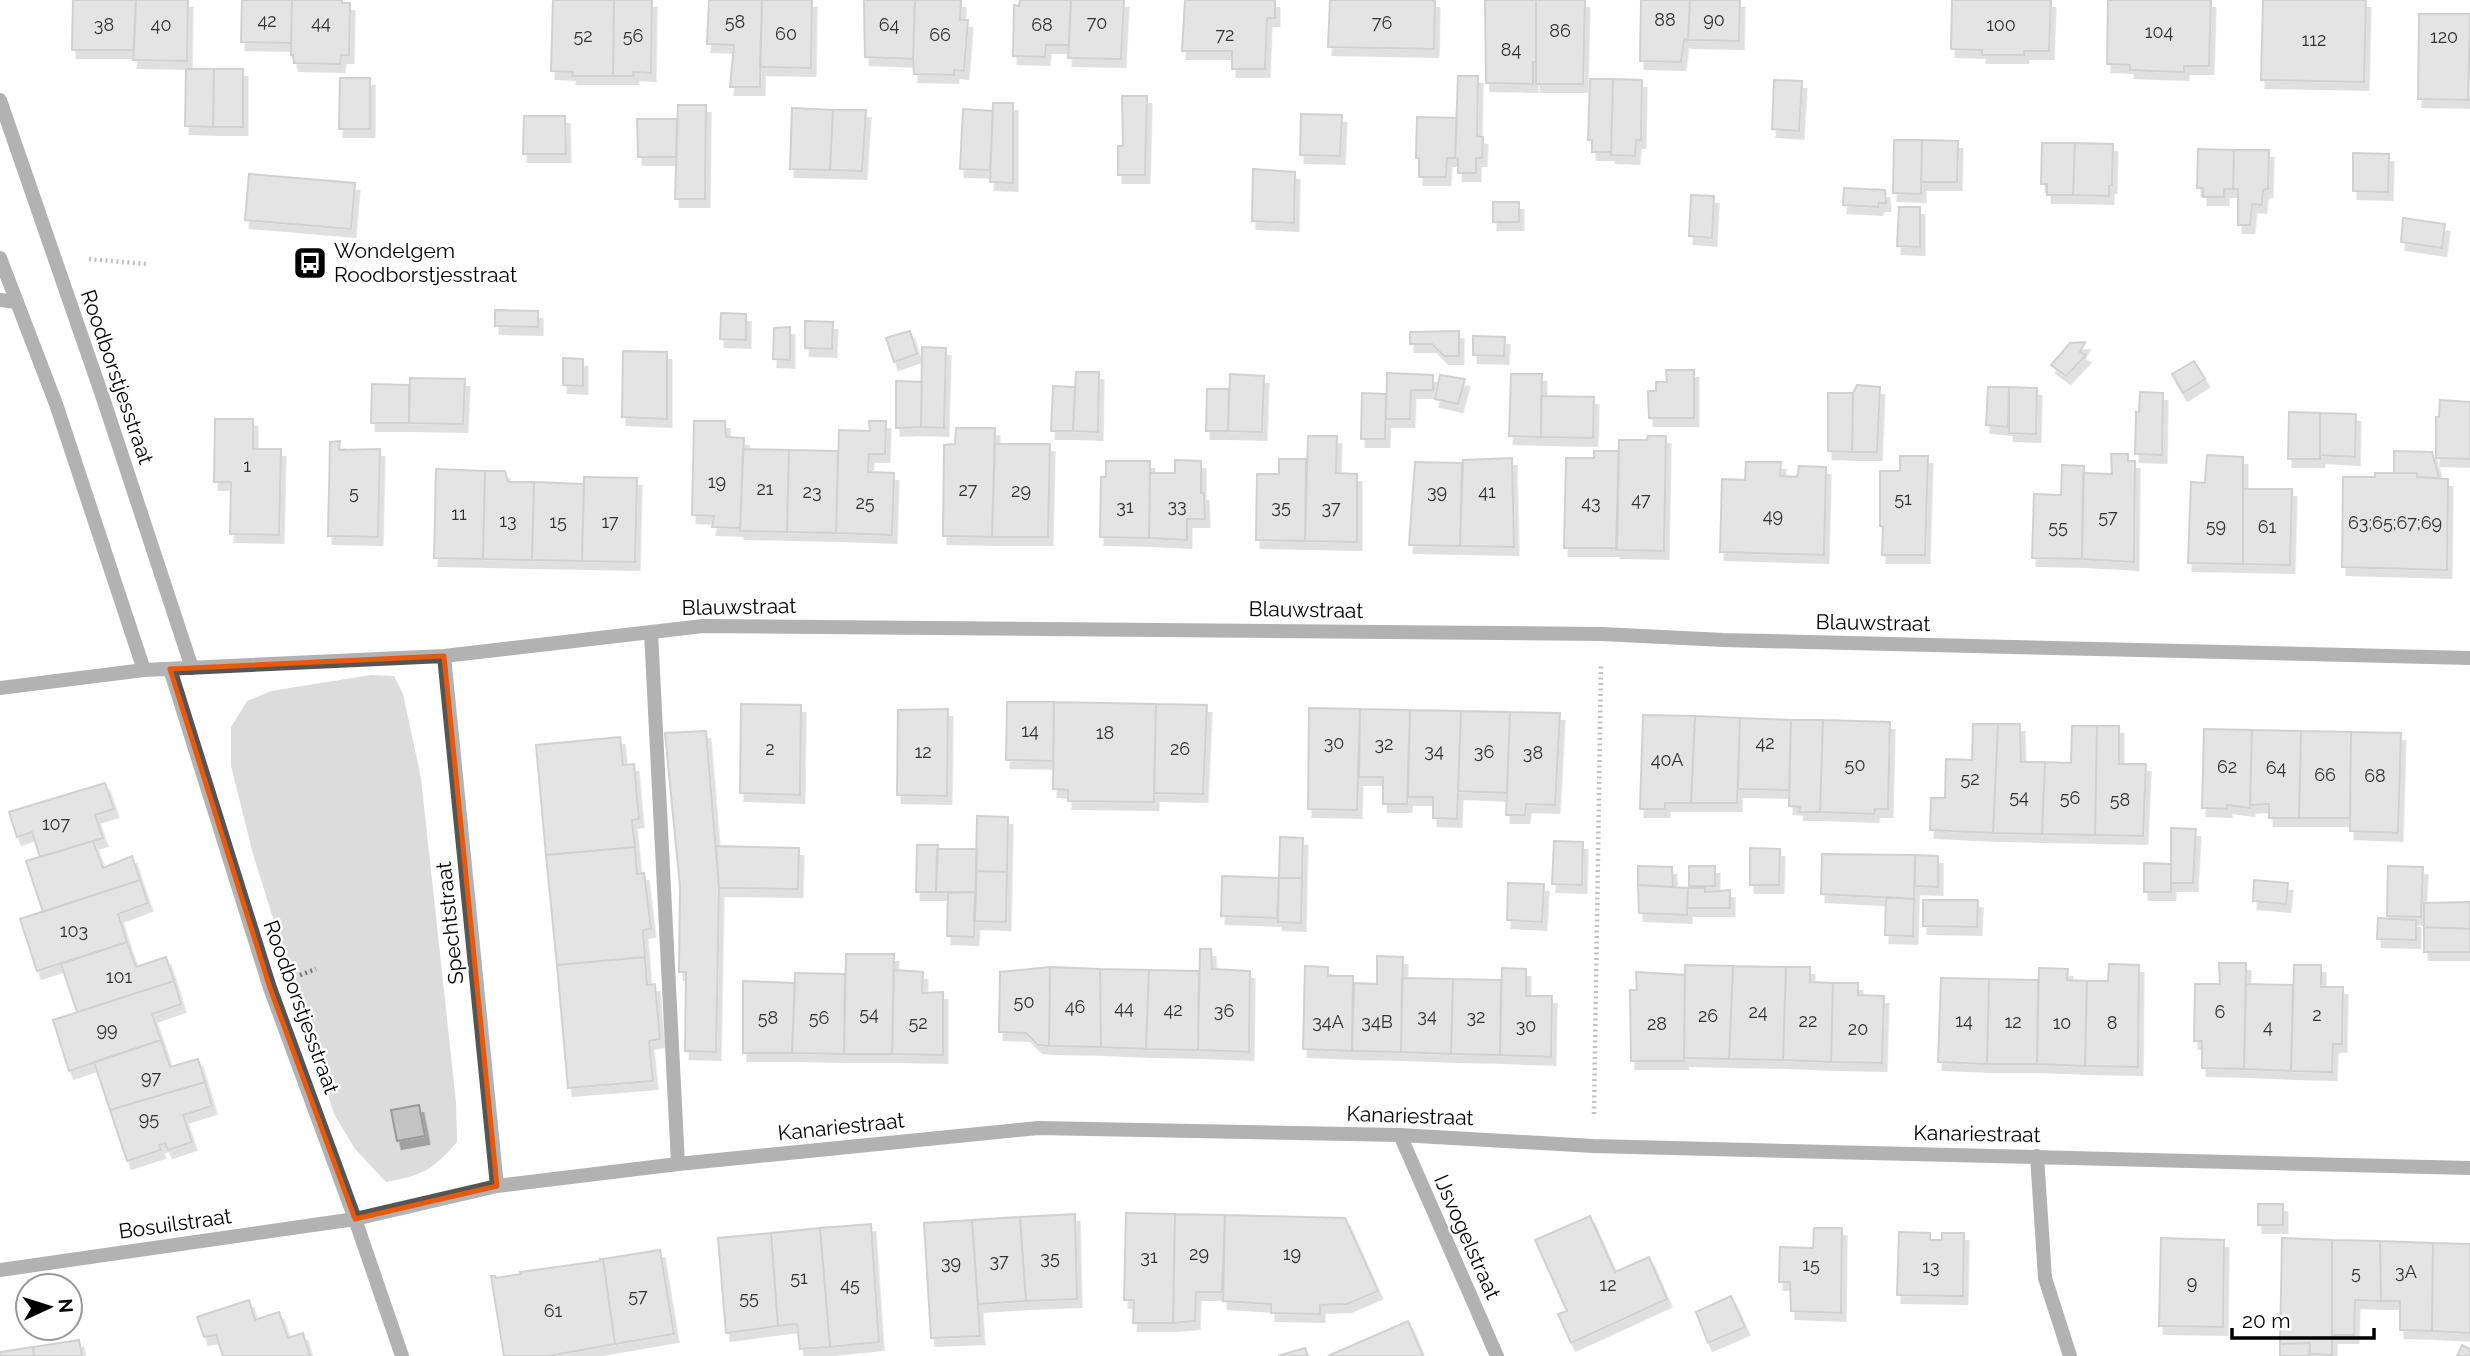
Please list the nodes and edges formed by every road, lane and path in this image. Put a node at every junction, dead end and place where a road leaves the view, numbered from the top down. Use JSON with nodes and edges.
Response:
{"nodes":[{"id":1,"x":0,"y":100,"type":"edge"},
{"id":2,"x":53,"y":255,"type":"junction"},
{"id":3,"x":0,"y":258,"type":"edge"},
{"id":4,"x":146,"y":264,"type":"dead end"},
{"id":5,"x":0,"y":300,"type":"edge"},
{"id":6,"x":17,"y":302,"type":"junction"},
{"id":7,"x":651,"y":632,"type":"junction"},
{"id":8,"x":1602,"y":634,"type":"junction"},
{"id":9,"x":444,"y":656,"type":"junction"},
{"id":10,"x":2470,"y":658,"type":"edge"},
{"id":11,"x":192,"y":668,"type":"junction"},
{"id":12,"x":170,"y":669,"type":"junction"},
{"id":13,"x":144,"y":670,"type":"junction"},
{"id":14,"x":0,"y":688,"type":"edge"},
{"id":15,"x":1400,"y":1135,"type":"junction"},
{"id":16,"x":1593,"y":1146,"type":"junction"},
{"id":17,"x":2037,"y":1156,"type":"junction"},
{"id":18,"x":678,"y":1164,"type":"junction"},
{"id":19,"x":2470,"y":1168,"type":"edge"},
{"id":20,"x":497,"y":1186,"type":"junction"},
{"id":21,"x":355,"y":1219,"type":"junction"},
{"id":22,"x":0,"y":1270,"type":"edge"},
{"id":23,"x":402,"y":1356,"type":"edge"},
{"id":24,"x":1497,"y":1356,"type":"edge"},
{"id":25,"x":2070,"y":1356,"type":"edge"}],
"edges":[{"from":1,"to":2,"type":"street","name":"Roodborstjesstraat"},
{"from":2,"to":4,"type":"path"},
{"from":2,"to":11,"type":"street","name":"Roodborstjesstraat"},
{"from":3,"to":6,"type":"street"},
{"from":5,"to":6,"type":"street"},
{"from":6,"to":13,"type":"street"},
{"from":7,"to":8,"type":"street","name":"Blauwstraat"},
{"from":7,"to":9,"type":"street","name":"Blauwstraat"},
{"from":7,"to":18,"type":"street"},
{"from":8,"to":10,"type":"street","name":"Blauwstraat"},
{"from":8,"to":16,"type":"path"},
{"from":9,"to":11,"type":"street","name":"Blauwstraat"},
{"from":9,"to":20,"type":"street","name":"Spechtstraat"},
{"from":11,"to":12,"type":"street","name":"Blauwstraat"},
{"from":12,"to":13,"type":"street","name":"Blauwstraat"},
{"from":12,"to":21,"type":"street","name":"Roodborstjesstraat"},
{"from":13,"to":14,"type":"street","name":"Blauwstraat"},
{"from":15,"to":16,"type":"street","name":"Kanariestraat"},
{"from":15,"to":18,"type":"street","name":"Kanariestraat"},
{"from":15,"to":24,"type":"street","name":"IJsvogelstraat"},
{"from":16,"to":17,"type":"street","name":"Kanariestraat"},
{"from":17,"to":19,"type":"street","name":"Kanariestraat"},
{"from":17,"to":25,"type":"street"},
{"from":18,"to":20,"type":"street","name":"Kanariestraat"},
{"from":20,"to":21,"type":"street","name":"Kanariestraat"},
{"from":21,"to":22,"type":"street","name":"Bosuilstraat"},
{"from":21,"to":23,"type":"street","name":"Roodborstjesstraat"}]}
